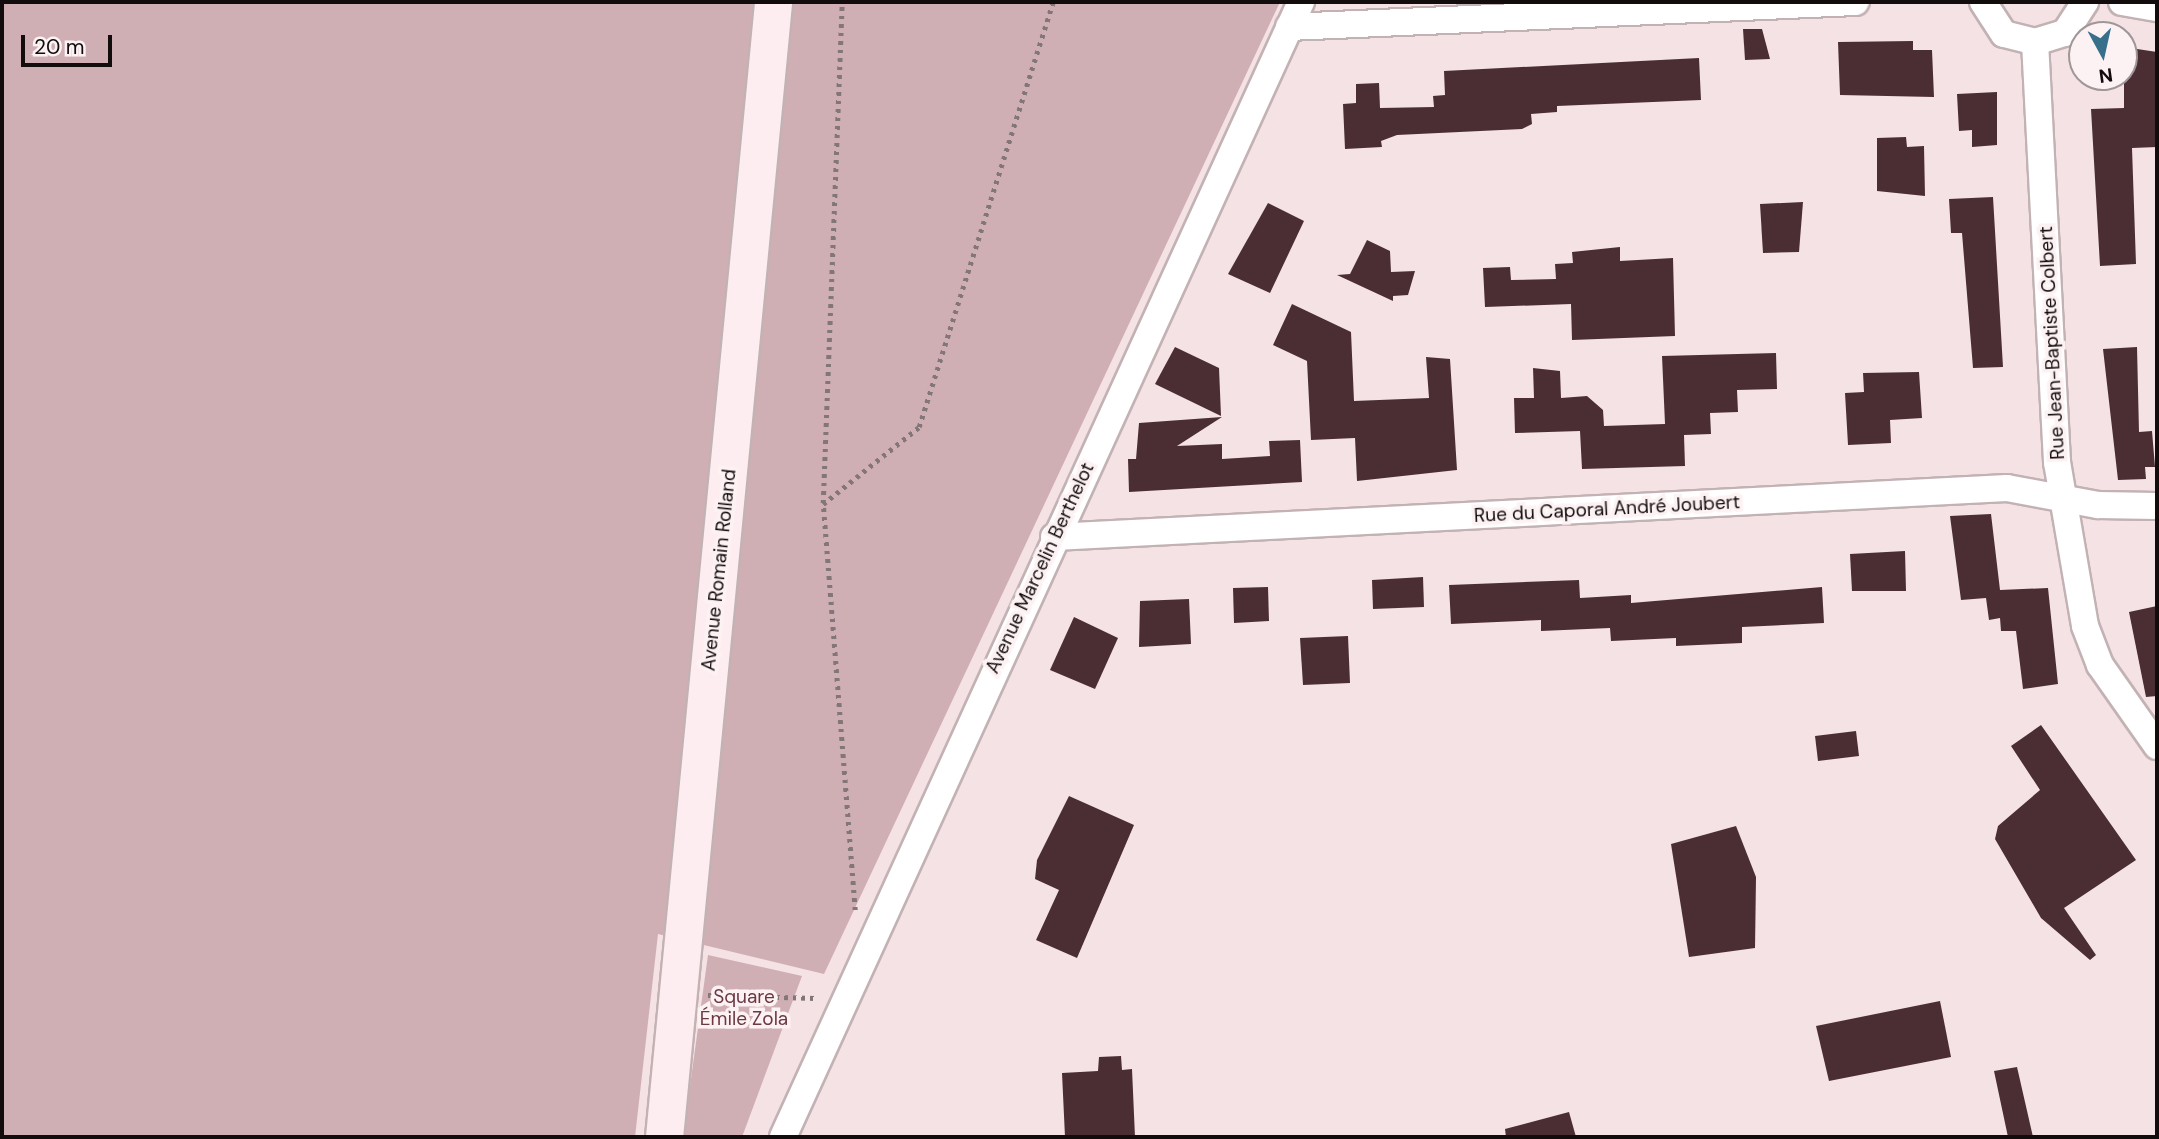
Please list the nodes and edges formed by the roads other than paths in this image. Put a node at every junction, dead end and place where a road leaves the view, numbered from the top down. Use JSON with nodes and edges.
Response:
{"nodes":[{"id":1,"x":773,"y":2,"type":"edge"},
{"id":2,"x":1301,"y":2,"type":"edge"},
{"id":3,"x":1855,"y":2,"type":"edge"},
{"id":4,"x":1983,"y":2,"type":"edge"},
{"id":5,"x":2085,"y":2,"type":"edge"},
{"id":6,"x":2122,"y":2,"type":"edge"},
{"id":7,"x":2157,"y":8,"type":"edge"},
{"id":8,"x":1289,"y":27,"type":"junction"},
{"id":9,"x":2035,"y":42,"type":"junction"},
{"id":10,"x":2067,"y":501,"type":"junction"},
{"id":11,"x":2157,"y":506,"type":"edge"},
{"id":12,"x":1054,"y":537,"type":"junction"},
{"id":13,"x":2157,"y":746,"type":"edge"},
{"id":14,"x":664,"y":1137,"type":"edge"},
{"id":15,"x":783,"y":1137,"type":"edge"}],
"edges":[{"from":1,"to":14,"type":"main road","name":"Avenue Romain Rolland"},
{"from":2,"to":8,"type":"street","name":"Avenue Marcelin Berthelot"},
{"from":3,"to":8,"type":"street"},
{"from":4,"to":9,"type":"street"},
{"from":5,"to":9,"type":"street"},
{"from":6,"to":7,"type":"street"},
{"from":8,"to":12,"type":"street","name":"Avenue Marcelin Berthelot"},
{"from":9,"to":10,"type":"street","name":"Rue Jean-Baptiste Colbert"},
{"from":10,"to":11,"type":"street","name":"Rue du Caporal André Joubert"},
{"from":10,"to":12,"type":"street","name":"Rue du Caporal André Joubert"},
{"from":10,"to":13,"type":"street","name":"Rue Jean-Baptiste Colbert"},
{"from":12,"to":15,"type":"street","name":"Avenue Marcelin Berthelot"}]}
